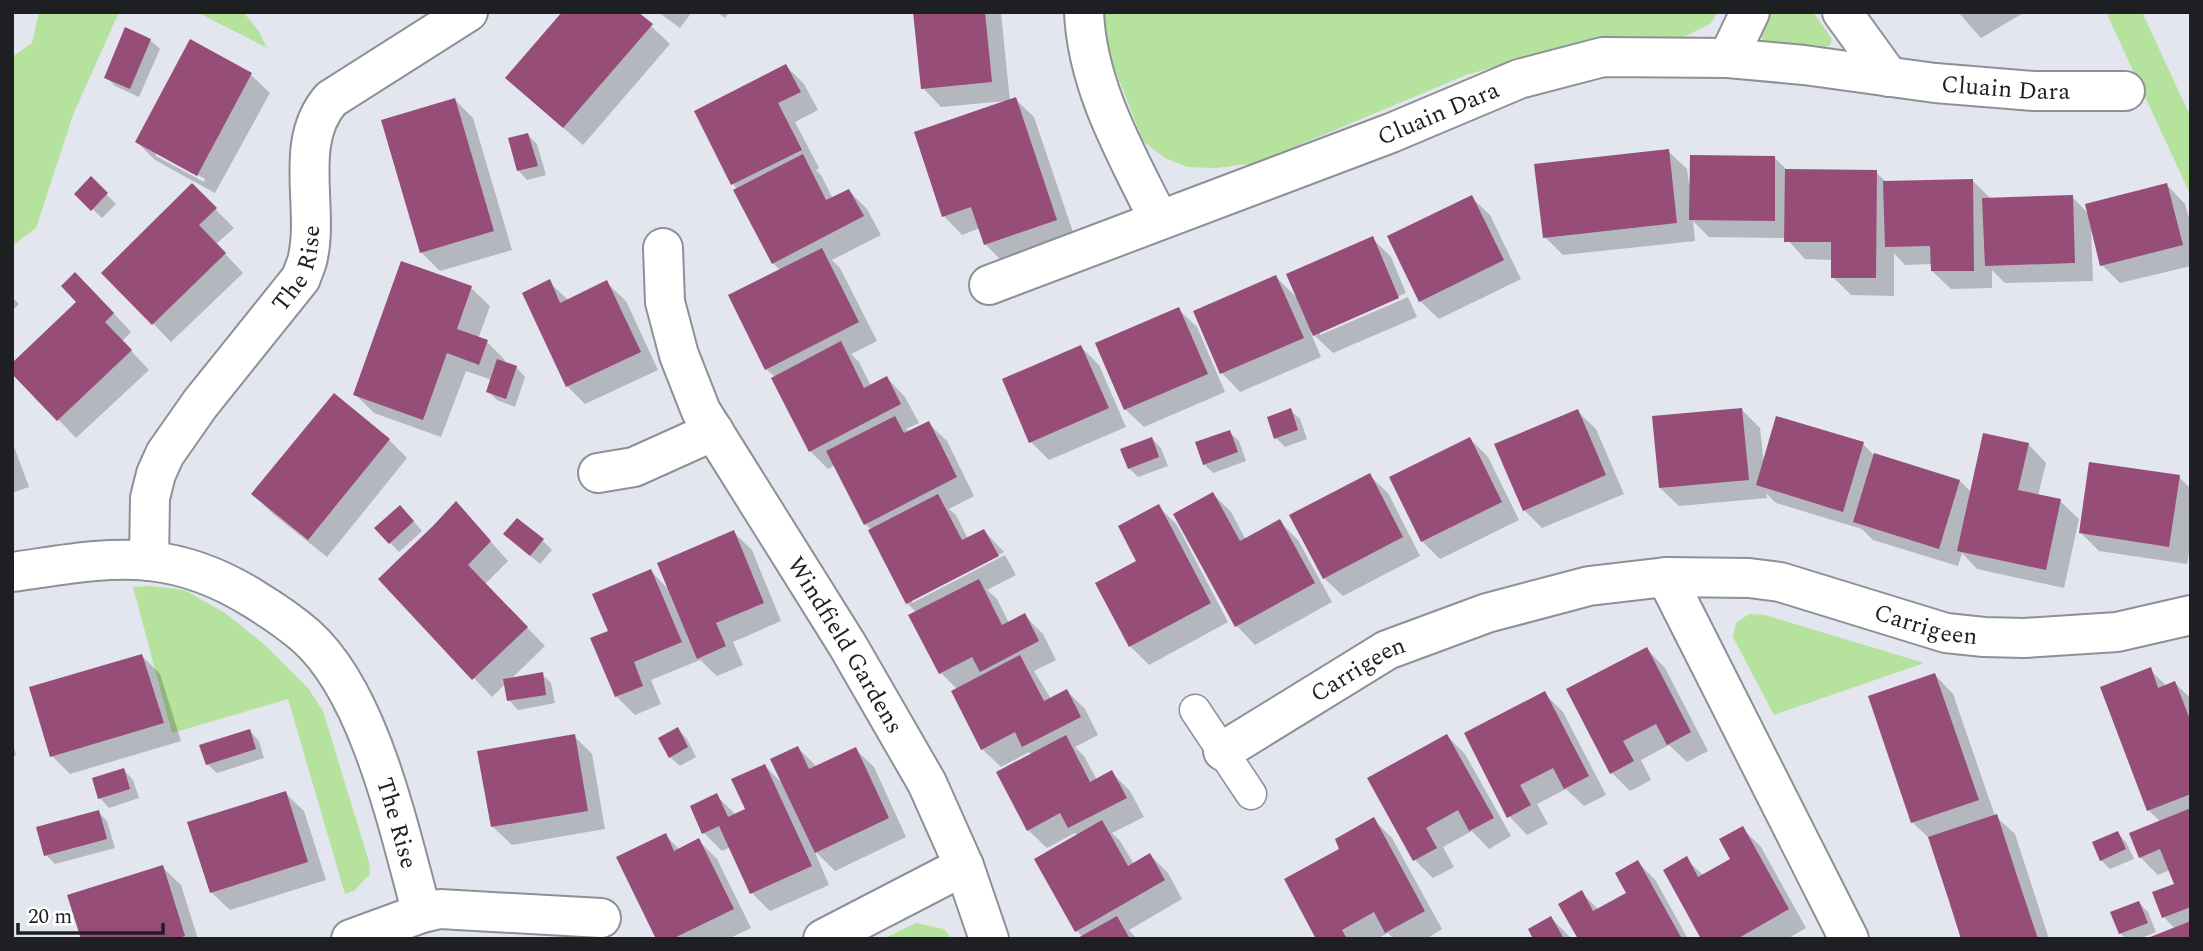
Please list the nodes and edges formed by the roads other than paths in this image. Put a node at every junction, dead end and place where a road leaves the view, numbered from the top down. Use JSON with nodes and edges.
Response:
{"nodes":[{"id":1,"x":468,"y":12,"type":"edge"},
{"id":2,"x":1084,"y":12,"type":"edge"},
{"id":3,"x":1750,"y":12,"type":"edge"},
{"id":4,"x":1842,"y":12,"type":"edge"},
{"id":5,"x":1728,"y":58,"type":"junction"},
{"id":6,"x":1889,"y":77,"type":"junction"},
{"id":7,"x":2125,"y":91,"type":"dead end"},
{"id":8,"x":1159,"y":220,"type":"junction"},
{"id":9,"x":663,"y":248,"type":"dead end"},
{"id":10,"x":989,"y":285,"type":"dead end"},
{"id":11,"x":715,"y":431,"type":"junction"},
{"id":12,"x":598,"y":472,"type":"dead end"},
{"id":13,"x":149,"y":561,"type":"junction"},
{"id":14,"x":12,"y":572,"type":"edge"},
{"id":15,"x":1666,"y":577,"type":"junction"},
{"id":16,"x":2191,"y":615,"type":"edge"},
{"id":17,"x":1195,"y":710,"type":"dead end"},
{"id":18,"x":1223,"y":751,"type":"junction"},
{"id":19,"x":1251,"y":794,"type":"dead end"},
{"id":20,"x":964,"y":866,"type":"junction"},
{"id":21,"x":422,"y":913,"type":"junction"},
{"id":22,"x":601,"y":918,"type":"dead end"},
{"id":23,"x":351,"y":939,"type":"edge"},
{"id":24,"x":823,"y":939,"type":"edge"},
{"id":25,"x":989,"y":939,"type":"edge"},
{"id":26,"x":1849,"y":939,"type":"edge"}],
"edges":[{"from":1,"to":13,"type":"street","name":"The Rise"},
{"from":2,"to":8,"type":"street"},
{"from":3,"to":5,"type":"street"},
{"from":4,"to":6,"type":"street"},
{"from":5,"to":6,"type":"street","name":"Cluain Dara"},
{"from":5,"to":8,"type":"street","name":"Cluain Dara"},
{"from":6,"to":7,"type":"street","name":"Cluain Dara"},
{"from":8,"to":10,"type":"street","name":"Cluain Dara"},
{"from":9,"to":11,"type":"street","name":"Windfield Gardens"},
{"from":11,"to":12,"type":"street"},
{"from":11,"to":20,"type":"street","name":"Windfield Gardens"},
{"from":13,"to":14,"type":"street","name":"The Rise"},
{"from":13,"to":21,"type":"street","name":"The Rise"},
{"from":15,"to":16,"type":"street","name":"Carrigeen"},
{"from":15,"to":18,"type":"street","name":"Carrigeen"},
{"from":15,"to":26,"type":"street"},
{"from":17,"to":18,"type":"lane"},
{"from":18,"to":19,"type":"lane"},
{"from":20,"to":24,"type":"street"},
{"from":20,"to":25,"type":"street","name":"Windfield Gardens"},
{"from":21,"to":22,"type":"street"},
{"from":21,"to":23,"type":"street"}]}
